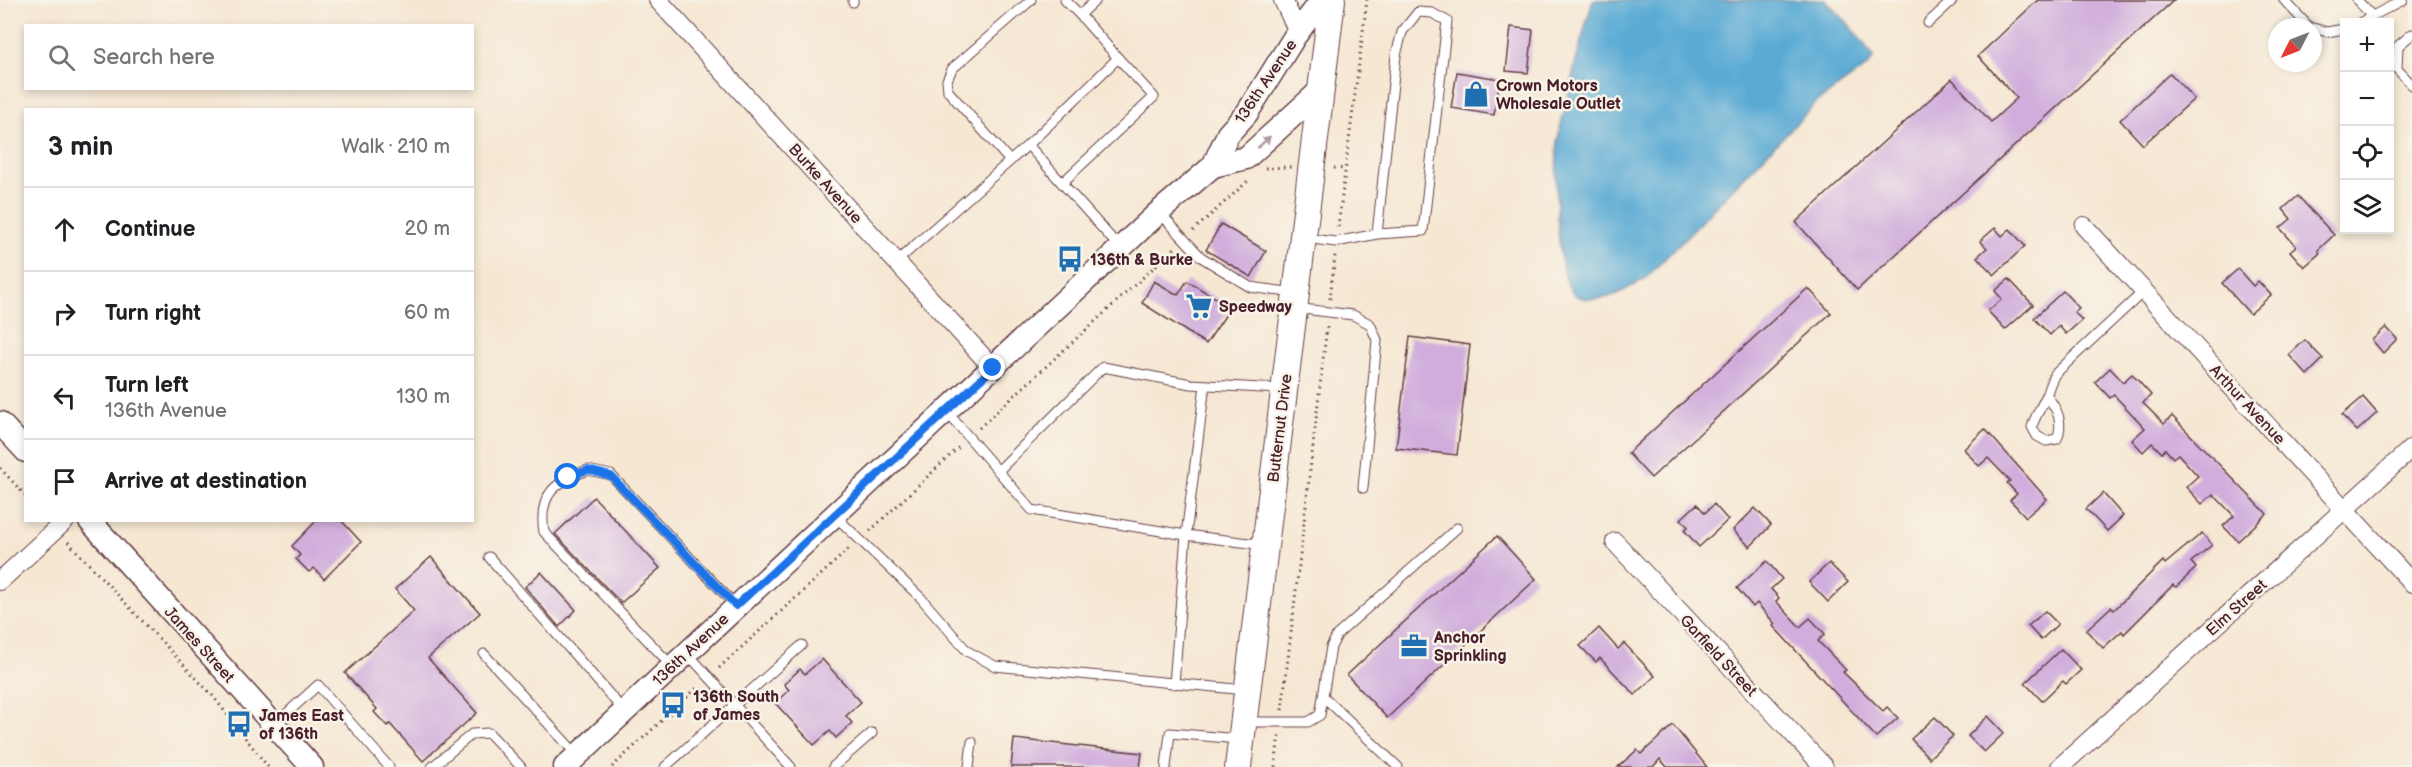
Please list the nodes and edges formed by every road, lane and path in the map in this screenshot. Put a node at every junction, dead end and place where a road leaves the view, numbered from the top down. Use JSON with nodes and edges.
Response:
{"nodes":[{"id":1,"x":658,"y":0,"type":"edge"},
{"id":2,"x":1031,"y":0,"type":"edge"},
{"id":3,"x":1065,"y":0,"type":"edge"},
{"id":4,"x":1096,"y":0,"type":"edge"},
{"id":5,"x":1283,"y":0,"type":"edge"},
{"id":6,"x":1322,"y":0,"type":"edge"},
{"id":7,"x":1332,"y":0,"type":"edge"},
{"id":8,"x":1367,"y":0,"type":"edge"},
{"id":9,"x":1953,"y":0,"type":"edge"},
{"id":10,"x":2284,"y":0,"type":"edge"},
{"id":11,"x":2357,"y":0,"type":"edge"},
{"id":12,"x":2403,"y":0,"type":"edge"},
{"id":13,"x":1080,"y":15,"type":"junction"},
{"id":14,"x":2372,"y":16,"type":"junction"},
{"id":15,"x":2301,"y":18,"type":"edge"},
{"id":16,"x":2368,"y":18,"type":"edge"},
{"id":17,"x":1928,"y":23,"type":"dead end"},
{"id":18,"x":2340,"y":30,"type":"edge"},
{"id":19,"x":2322,"y":31,"type":"edge"},
{"id":20,"x":1298,"y":32,"type":"junction"},
{"id":21,"x":2412,"y":34,"type":"edge"},
{"id":22,"x":1118,"y":58,"type":"junction"},
{"id":23,"x":2412,"y":84,"type":"edge"},
{"id":24,"x":1322,"y":88,"type":"junction"},
{"id":25,"x":1028,"y":145,"type":"junction"},
{"id":26,"x":1010,"y":161,"type":"junction"},
{"id":27,"x":1213,"y":166,"type":"junction"},
{"id":28,"x":1062,"y":183,"type":"junction"},
{"id":29,"x":1159,"y":212,"type":"junction"},
{"id":30,"x":2084,"y":226,"type":"dead end"},
{"id":31,"x":1377,"y":234,"type":"junction"},
{"id":32,"x":1302,"y":238,"type":"junction"},
{"id":33,"x":1336,"y":242,"type":"junction"},
{"id":34,"x":1120,"y":248,"type":"junction"},
{"id":35,"x":897,"y":261,"type":"junction"},
{"id":36,"x":2144,"y":291,"type":"junction"},
{"id":37,"x":1294,"y":301,"type":"junction"},
{"id":38,"x":1329,"y":311,"type":"junction"},
{"id":39,"x":993,"y":368,"type":"junction"},
{"id":40,"x":1205,"y":385,"type":"junction"},
{"id":41,"x":1284,"y":390,"type":"junction"},
{"id":42,"x":2047,"y":396,"type":"junction"},
{"id":43,"x":946,"y":411,"type":"junction"},
{"id":44,"x":0,"y":423,"type":"edge"},
{"id":45,"x":2412,"y":448,"type":"edge"},
{"id":46,"x":24,"y":449,"type":"edge"},
{"id":47,"x":0,"y":468,"type":"edge"},
{"id":48,"x":998,"y":471,"type":"junction"},
{"id":49,"x":1364,"y":488,"type":"dead end"},
{"id":50,"x":24,"y":494,"type":"edge"},
{"id":51,"x":2344,"y":509,"type":"junction"},
{"id":52,"x":834,"y":515,"type":"junction"},
{"id":53,"x":91,"y":522,"type":"edge"},
{"id":54,"x":61,"y":525,"type":"edge"},
{"id":55,"x":1456,"y":528,"type":"dead end"},
{"id":56,"x":1186,"y":535,"type":"junction"},
{"id":57,"x":1615,"y":542,"type":"dead end"},
{"id":58,"x":1265,"y":545,"type":"junction"},
{"id":59,"x":489,"y":557,"type":"dead end"},
{"id":60,"x":0,"y":581,"type":"edge"},
{"id":61,"x":2412,"y":583,"type":"edge"},
{"id":62,"x":736,"y":606,"type":"junction"},
{"id":63,"x":802,"y":645,"type":"dead end"},
{"id":64,"x":484,"y":654,"type":"dead end"},
{"id":65,"x":680,"y":659,"type":"junction"},
{"id":66,"x":1174,"y":684,"type":"junction"},
{"id":67,"x":1248,"y":690,"type":"junction"},
{"id":68,"x":1324,"y":698,"type":"junction"},
{"id":69,"x":735,"y":705,"type":"junction"},
{"id":70,"x":624,"y":711,"type":"junction"},
{"id":71,"x":1281,"y":721,"type":"junction"},
{"id":72,"x":274,"y":725,"type":"junction"},
{"id":73,"x":1243,"y":730,"type":"junction"},
{"id":74,"x":872,"y":732,"type":"dead end"},
{"id":75,"x":972,"y":742,"type":"dead end"},
{"id":76,"x":571,"y":761,"type":"edge"},
{"id":77,"x":268,"y":767,"type":"edge"},
{"id":78,"x":312,"y":767,"type":"edge"},
{"id":79,"x":389,"y":767,"type":"edge"},
{"id":80,"x":432,"y":767,"type":"edge"},
{"id":81,"x":521,"y":767,"type":"edge"},
{"id":82,"x":665,"y":767,"type":"edge"},
{"id":83,"x":791,"y":767,"type":"edge"},
{"id":84,"x":833,"y":767,"type":"edge"},
{"id":85,"x":969,"y":767,"type":"edge"},
{"id":86,"x":1166,"y":767,"type":"edge"},
{"id":87,"x":1239,"y":767,"type":"edge"},
{"id":88,"x":1275,"y":767,"type":"edge"},
{"id":89,"x":1398,"y":767,"type":"edge"},
{"id":90,"x":1824,"y":767,"type":"edge"},
{"id":91,"x":2060,"y":767,"type":"edge"}],
"edges":[{"from":1,"to":35,"type":"street","name":"Burke Avenue"},
{"from":2,"to":26,"type":"lane"},
{"from":3,"to":13,"type":"lane"},
{"from":4,"to":13,"type":"lane"},
{"from":5,"to":20,"type":"street"},
{"from":6,"to":20,"type":"street","name":"136th Avenue"},
{"from":7,"to":24,"type":"main road","name":"Butternut Drive"},
{"from":8,"to":33,"type":"path"},
{"from":9,"to":17,"type":"lane"},
{"from":10,"to":15,"type":"lane"},
{"from":11,"to":14,"type":"lane"},
{"from":12,"to":14,"type":"lane"},
{"from":13,"to":22,"type":"lane"},
{"from":14,"to":16,"type":"lane"},
{"from":18,"to":19,"type":"lane"},
{"from":20,"to":27,"type":"street","name":"136th Avenue"},
{"from":21,"to":23,"type":"lane"},
{"from":22,"to":25,"type":"lane"},
{"from":22,"to":28,"type":"lane"},
{"from":27,"to":24,"type":"street","name":"136th Avenue","one_way":true},
{"from":24,"to":32,"type":"main road","name":"Butternut Drive"},
{"from":25,"to":26,"type":"lane"},
{"from":25,"to":28,"type":"lane"},
{"from":26,"to":35,"type":"lane"},
{"from":27,"to":29,"type":"street","name":"136th Avenue"},
{"from":28,"to":34,"type":"lane"},
{"from":29,"to":34,"type":"street","name":"136th Avenue"},
{"from":29,"to":37,"type":"lane"},
{"from":30,"to":36,"type":"street","name":"Arthur Avenue"},
{"from":31,"to":31,"type":"lane"},
{"from":31,"to":33,"type":"lane"},
{"from":32,"to":33,"type":"lane"},
{"from":32,"to":37,"type":"main road","name":"Butternut Drive"},
{"from":33,"to":38,"type":"path"},
{"from":34,"to":39,"type":"street","name":"136th Avenue"},
{"from":35,"to":39,"type":"street","name":"Burke Avenue"},
{"from":36,"to":42,"type":"lane"},
{"from":36,"to":51,"type":"street","name":"Arthur Avenue"},
{"from":37,"to":38,"type":"lane"},
{"from":37,"to":41,"type":"main road","name":"Butternut Drive"},
{"from":38,"to":49,"type":"lane"},
{"from":38,"to":71,"type":"path"},
{"from":39,"to":43,"type":"street","name":"136th Avenue"},
{"from":40,"to":41,"type":"lane"},
{"from":40,"to":48,"type":"lane"},
{"from":40,"to":56,"type":"lane"},
{"from":41,"to":58,"type":"main road","name":"Butternut Drive"},
{"from":42,"to":42,"type":"lane"},
{"from":43,"to":48,"type":"lane"},
{"from":43,"to":52,"type":"street","name":"136th Avenue"},
{"from":44,"to":46,"type":"street"},
{"from":45,"to":51,"type":"street","name":"Elm Street"},
{"from":47,"to":50,"type":"path"},
{"from":48,"to":56,"type":"lane"},
{"from":51,"to":61,"type":"street","name":"Arthur Avenue"},
{"from":51,"to":91,"type":"street","name":"Elm Street"},
{"from":52,"to":62,"type":"street","name":"136th Avenue"},
{"from":52,"to":66,"type":"lane"},
{"from":53,"to":72,"type":"street","name":"James Street"},
{"from":54,"to":60,"type":"street"},
{"from":54,"to":77,"type":"path"},
{"from":55,"to":68,"type":"lane"},
{"from":56,"to":58,"type":"lane"},
{"from":56,"to":66,"type":"lane"},
{"from":57,"to":90,"type":"street","name":"Garfield Street"},
{"from":58,"to":67,"type":"main road","name":"Butternut Drive"},
{"from":59,"to":70,"type":"lane"},
{"from":62,"to":65,"type":"street","name":"136th Avenue"},
{"from":62,"to":65,"type":"lane"},
{"from":63,"to":69,"type":"lane"},
{"from":64,"to":76,"type":"lane"},
{"from":65,"to":69,"type":"lane"},
{"from":65,"to":70,"type":"street","name":"136th Avenue"},
{"from":66,"to":67,"type":"lane"},
{"from":67,"to":73,"type":"main road","name":"Butternut Drive"},
{"from":68,"to":71,"type":"lane"},
{"from":68,"to":89,"type":"lane"},
{"from":69,"to":82,"type":"lane"},
{"from":69,"to":83,"type":"lane"},
{"from":70,"to":76,"type":"street","name":"136th Avenue"},
{"from":71,"to":73,"type":"lane"},
{"from":71,"to":88,"type":"path"},
{"from":72,"to":78,"type":"street","name":"James Street"},
{"from":72,"to":79,"type":"lane"},
{"from":73,"to":86,"type":"lane"},
{"from":73,"to":87,"type":"main road","name":"Butternut Drive"},
{"from":74,"to":84,"type":"lane"},
{"from":75,"to":85,"type":"lane"},
{"from":80,"to":81,"type":"lane"}]}
